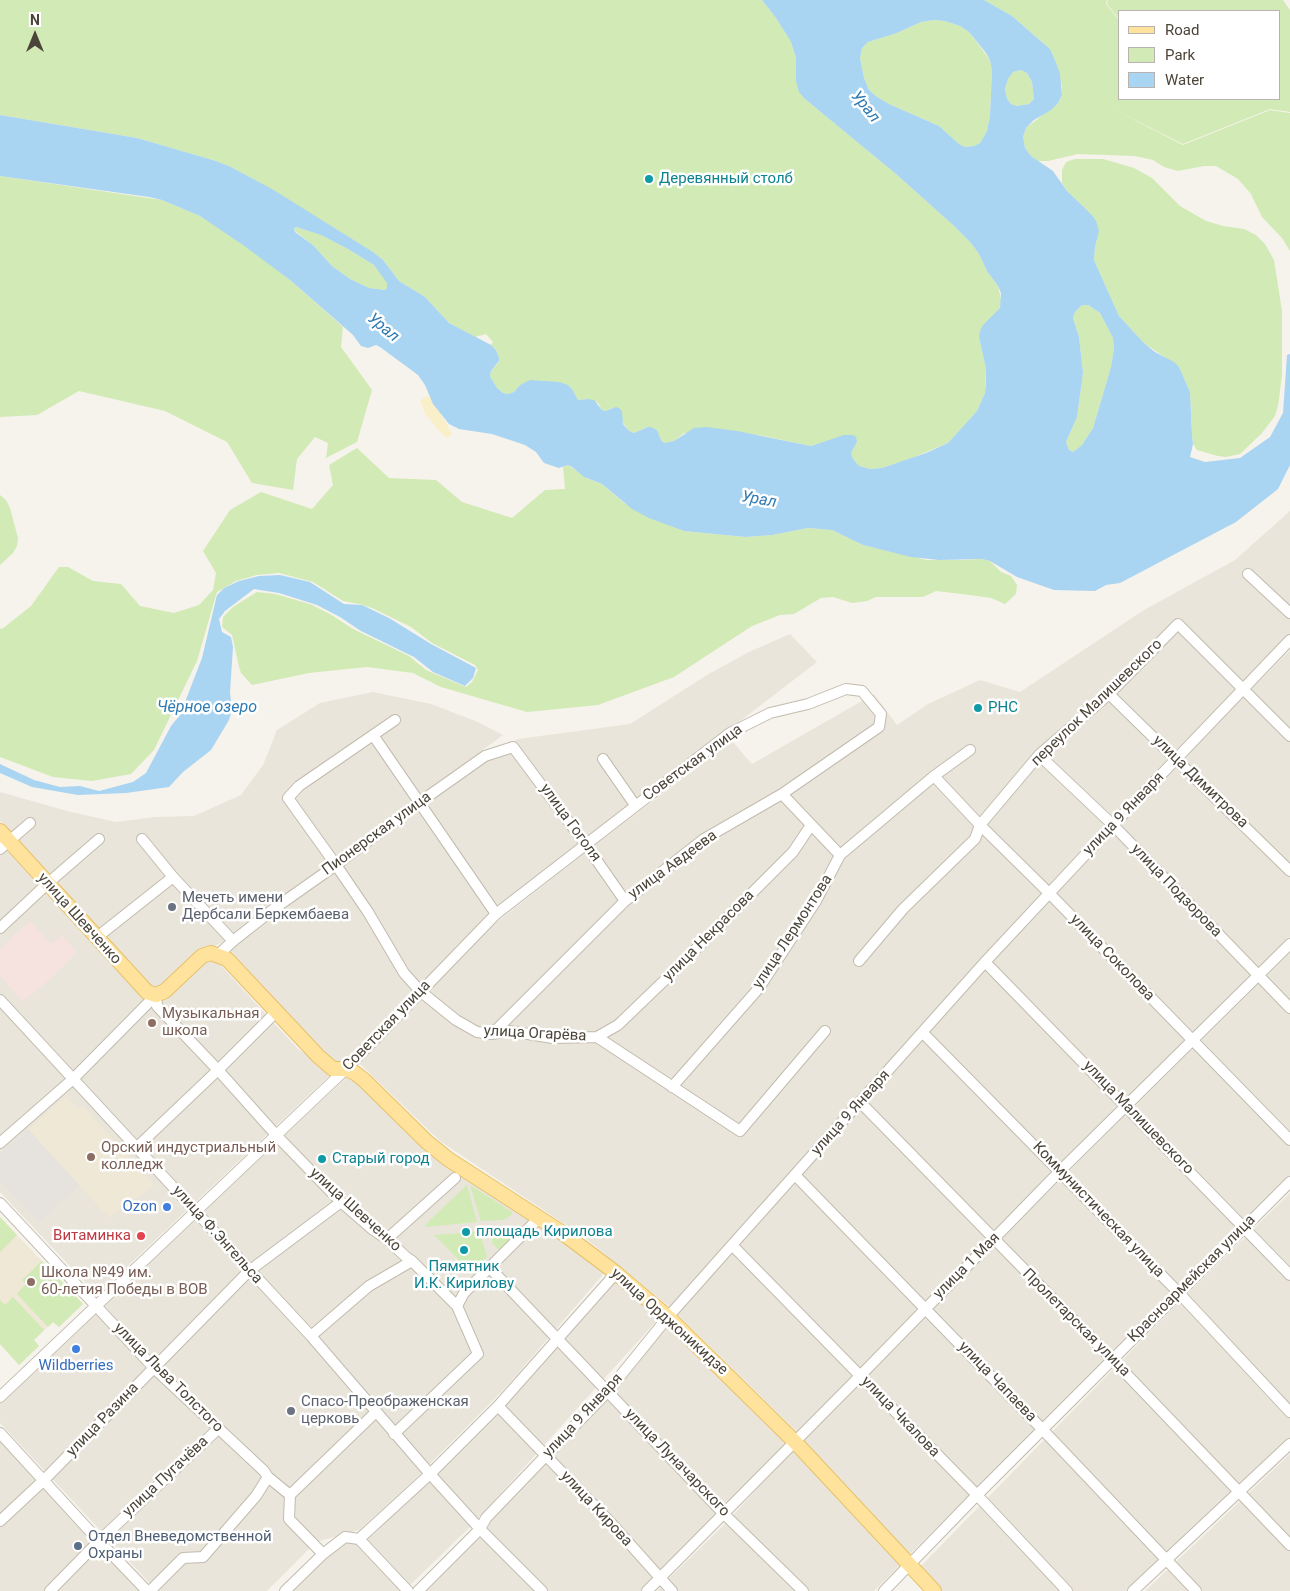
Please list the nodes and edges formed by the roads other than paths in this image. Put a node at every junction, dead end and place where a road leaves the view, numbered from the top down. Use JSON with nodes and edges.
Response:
{"nodes":[{"id":1,"x":1248,"y":574,"type":"dead end"},
{"id":2,"x":1290,"y":613,"type":"edge"},
{"id":3,"x":1290,"y":640,"type":"edge"},
{"id":4,"x":1243,"y":689,"type":"junction"},
{"id":5,"x":1109,"y":694,"type":"junction"},
{"id":6,"x":396,"y":720,"type":"dead end"},
{"id":7,"x":879,"y":727,"type":"joint"},
{"id":8,"x":373,"y":735,"type":"junction"},
{"id":9,"x":1290,"y":736,"type":"edge"},
{"id":10,"x":513,"y":747,"type":"joint"},
{"id":11,"x":970,"y":750,"type":"dead end"},
{"id":12,"x":1039,"y":755,"type":"junction"},
{"id":13,"x":603,"y":759,"type":"dead end"},
{"id":14,"x":1177,"y":759,"type":"junction"},
{"id":15,"x":934,"y":776,"type":"junction"},
{"id":16,"x":782,"y":794,"type":"junction"},
{"id":17,"x":420,"y":802,"type":"junction"},
{"id":18,"x":636,"y":805,"type":"junction"},
{"id":19,"x":30,"y":822,"type":"dead end"},
{"id":20,"x":810,"y":825,"type":"junction"},
{"id":21,"x":980,"y":825,"type":"junction"},
{"id":22,"x":1113,"y":825,"type":"junction"},
{"id":23,"x":99,"y":839,"type":"dead end"},
{"id":24,"x":142,"y":839,"type":"dead end"},
{"id":25,"x":3,"y":840,"type":"edge"},
{"id":26,"x":586,"y":845,"type":"junction"},
{"id":27,"x":840,"y":855,"type":"junction"},
{"id":28,"x":336,"y":865,"type":"junction"},
{"id":29,"x":1290,"y":871,"type":"edge"},
{"id":30,"x":173,"y":876,"type":"junction"},
{"id":31,"x":47,"y":884,"type":"junction"},
{"id":32,"x":1049,"y":893,"type":"junction"},
{"id":33,"x":625,"y":901,"type":"junction"},
{"id":34,"x":496,"y":914,"type":"junction"},
{"id":35,"x":0,"y":928,"type":"edge"},
{"id":36,"x":96,"y":938,"type":"junction"},
{"id":37,"x":232,"y":941,"type":"junction"},
{"id":38,"x":1290,"y":944,"type":"edge"},
{"id":39,"x":218,"y":955,"type":"junction"},
{"id":40,"x":859,"y":961,"type":"dead end"},
{"id":41,"x":985,"y":962,"type":"junction"},
{"id":42,"x":1257,"y":976,"type":"junction"},
{"id":43,"x":420,"y":991,"type":"junction"},
{"id":44,"x":156,"y":995,"type":"junction"},
{"id":45,"x":0,"y":1000,"type":"edge"},
{"id":46,"x":1290,"y":1008,"type":"edge"},
{"id":47,"x":276,"y":1012,"type":"junction"},
{"id":48,"x":826,"y":1031,"type":"dead end"},
{"id":49,"x":923,"y":1033,"type":"junction"},
{"id":50,"x":492,"y":1034,"type":"junction"},
{"id":51,"x":597,"y":1037,"type":"junction"},
{"id":52,"x":1192,"y":1041,"type":"junction"},
{"id":53,"x":346,"y":1069,"type":"junction"},
{"id":54,"x":218,"y":1070,"type":"junction"},
{"id":55,"x":73,"y":1079,"type":"junction"},
{"id":56,"x":672,"y":1087,"type":"junction"},
{"id":57,"x":860,"y":1102,"type":"junction"},
{"id":58,"x":1126,"y":1106,"type":"junction"},
{"id":59,"x":277,"y":1136,"type":"junction"},
{"id":60,"x":1290,"y":1140,"type":"edge"},
{"id":61,"x":0,"y":1143,"type":"edge"},
{"id":62,"x":137,"y":1147,"type":"junction"},
{"id":63,"x":1060,"y":1171,"type":"junction"},
{"id":64,"x":795,"y":1175,"type":"junction"},
{"id":65,"x":455,"y":1178,"type":"dead end"},
{"id":66,"x":1290,"y":1182,"type":"edge"},
{"id":67,"x":341,"y":1202,"type":"junction"},
{"id":68,"x":0,"y":1203,"type":"edge"},
{"id":69,"x":196,"y":1211,"type":"junction"},
{"id":70,"x":539,"y":1218,"type":"junction"},
{"id":71,"x":1244,"y":1228,"type":"junction"},
{"id":72,"x":387,"y":1239,"type":"junction"},
{"id":73,"x":994,"y":1239,"type":"junction"},
{"id":74,"x":732,"y":1245,"type":"junction"},
{"id":75,"x":412,"y":1261,"type":"junction"},
{"id":76,"x":490,"y":1268,"type":"junction"},
{"id":77,"x":249,"y":1271,"type":"junction"},
{"id":78,"x":616,"y":1273,"type":"junction"},
{"id":79,"x":1290,"y":1275,"type":"edge"},
{"id":80,"x":1179,"y":1294,"type":"junction"},
{"id":81,"x":96,"y":1306,"type":"junction"},
{"id":82,"x":457,"y":1306,"type":"junction"},
{"id":83,"x":925,"y":1308,"type":"junction"},
{"id":84,"x":668,"y":1317,"type":"junction"},
{"id":85,"x":311,"y":1336,"type":"junction"},
{"id":86,"x":556,"y":1339,"type":"junction"},
{"id":87,"x":1112,"y":1359,"type":"junction"},
{"id":88,"x":154,"y":1368,"type":"junction"},
{"id":89,"x":860,"y":1376,"type":"junction"},
{"id":90,"x":608,"y":1391,"type":"junction"},
{"id":91,"x":0,"y":1397,"type":"edge"},
{"id":92,"x":498,"y":1406,"type":"junction"},
{"id":93,"x":376,"y":1412,"type":"junction"},
{"id":94,"x":1290,"y":1412,"type":"edge"},
{"id":95,"x":219,"y":1428,"type":"junction"},
{"id":96,"x":1043,"y":1430,"type":"junction"},
{"id":97,"x":0,"y":1433,"type":"edge"},
{"id":98,"x":394,"y":1434,"type":"junction"},
{"id":99,"x":796,"y":1442,"type":"junction"},
{"id":100,"x":1290,"y":1444,"type":"edge"},
{"id":101,"x":546,"y":1456,"type":"junction"},
{"id":102,"x":430,"y":1474,"type":"junction"},
{"id":103,"x":268,"y":1477,"type":"junction"},
{"id":104,"x":44,"y":1480,"type":"junction"},
{"id":105,"x":1240,"y":1492,"type":"junction"},
{"id":106,"x":290,"y":1495,"type":"junction"},
{"id":107,"x":976,"y":1495,"type":"junction"},
{"id":108,"x":723,"y":1513,"type":"junction"},
{"id":109,"x":0,"y":1521,"type":"edge"},
{"id":110,"x":480,"y":1529,"type":"junction"},
{"id":111,"x":360,"y":1539,"type":"junction"},
{"id":112,"x":98,"y":1541,"type":"junction"},
{"id":113,"x":1290,"y":1545,"type":"edge"},
{"id":114,"x":323,"y":1554,"type":"junction"},
{"id":115,"x":1166,"y":1560,"type":"junction"},
{"id":116,"x":910,"y":1565,"type":"junction"},
{"id":117,"x":660,"y":1578,"type":"junction"},
{"id":118,"x":50,"y":1591,"type":"edge"},
{"id":119,"x":149,"y":1591,"type":"edge"},
{"id":120,"x":285,"y":1591,"type":"edge"},
{"id":121,"x":408,"y":1591,"type":"edge"},
{"id":122,"x":418,"y":1591,"type":"edge"},
{"id":123,"x":542,"y":1591,"type":"edge"},
{"id":124,"x":647,"y":1591,"type":"edge"},
{"id":125,"x":672,"y":1591,"type":"edge"},
{"id":126,"x":803,"y":1591,"type":"edge"},
{"id":127,"x":884,"y":1591,"type":"edge"},
{"id":128,"x":934,"y":1591,"type":"edge"},
{"id":129,"x":1067,"y":1591,"type":"edge"},
{"id":130,"x":1132,"y":1591,"type":"edge"},
{"id":131,"x":1196,"y":1591,"type":"edge"}],
"edges":[{"from":1,"to":2,"type":"street"},
{"from":3,"to":4,"type":"street","name":"улица 9 Января"},
{"from":4,"to":5,"type":"street","name":"переулок Малишевского"},
{"from":4,"to":9,"type":"street"},
{"from":4,"to":14,"type":"street","name":"улица 9 Января"},
{"from":5,"to":12,"type":"street","name":"переулок Малишевского"},
{"from":5,"to":14,"type":"street","name":"улица Димитрова"},
{"from":6,"to":8,"type":"street"},
{"from":7,"to":16,"type":"street","name":"улица Авдеева"},
{"from":7,"to":18,"type":"street","name":"Советская улица"},
{"from":8,"to":17,"type":"street"},
{"from":8,"to":28,"type":"street","name":"улица Огарёва"},
{"from":10,"to":17,"type":"street","name":"Пионерская улица"},
{"from":10,"to":26,"type":"street","name":"улица Гоголя"},
{"from":11,"to":15,"type":"street","name":"улица Лермонтова"},
{"from":12,"to":21,"type":"street","name":"переулок Малишевского"},
{"from":12,"to":22,"type":"street","name":"улица Подзорова"},
{"from":13,"to":18,"type":"street"},
{"from":14,"to":22,"type":"street","name":"улица 9 Января"},
{"from":14,"to":29,"type":"street","name":"улица Димитрова"},
{"from":15,"to":21,"type":"street","name":"улица Соколова"},
{"from":15,"to":27,"type":"street","name":"улица Лермонтова"},
{"from":16,"to":20,"type":"street"},
{"from":16,"to":33,"type":"street","name":"улица Авдеева"},
{"from":17,"to":28,"type":"street","name":"Пионерская улица"},
{"from":17,"to":34,"type":"street"},
{"from":18,"to":26,"type":"street","name":"Советская улица"},
{"from":19,"to":25,"type":"street"},
{"from":20,"to":27,"type":"street"},
{"from":20,"to":51,"type":"street","name":"улица Некрасова"},
{"from":21,"to":32,"type":"street","name":"улица Соколова"},
{"from":21,"to":40,"type":"street","name":"переулок Малишевского"},
{"from":22,"to":32,"type":"street","name":"улица 9 Января"},
{"from":22,"to":42,"type":"street","name":"улица Подзорова"},
{"from":23,"to":31,"type":"street"},
{"from":24,"to":30,"type":"street"},
{"from":25,"to":31,"type":"main road","name":"улица Шевченко"},
{"from":26,"to":33,"type":"street","name":"улица Гоголя"},
{"from":26,"to":34,"type":"street","name":"Советская улица"},
{"from":27,"to":56,"type":"street","name":"улица Лермонтова"},
{"from":28,"to":37,"type":"street","name":"Пионерская улица"},
{"from":28,"to":43,"type":"street","name":"улица Огарёва"},
{"from":30,"to":36,"type":"street"},
{"from":30,"to":37,"type":"street"},
{"from":31,"to":35,"type":"street"},
{"from":31,"to":36,"type":"main road","name":"улица Шевченко"},
{"from":32,"to":41,"type":"street","name":"улица 9 Января"},
{"from":32,"to":52,"type":"street","name":"улица Соколова"},
{"from":33,"to":50,"type":"street","name":"улица Авдеева"},
{"from":34,"to":43,"type":"street","name":"Советская улица"},
{"from":36,"to":44,"type":"main road","name":"улица Шевченко"},
{"from":37,"to":39,"type":"street","name":"Пионерская улица"},
{"from":38,"to":42,"type":"street","name":"улица 1 Мая"},
{"from":39,"to":44,"type":"main road","name":"Пионерская улица"},
{"from":39,"to":47,"type":"main road","name":"улица Орджоникидзе"},
{"from":41,"to":49,"type":"street","name":"улица 9 Января"},
{"from":41,"to":58,"type":"street","name":"улица Малишевского"},
{"from":42,"to":46,"type":"street","name":"улица Подзорова"},
{"from":42,"to":52,"type":"street","name":"улица 1 Мая"},
{"from":43,"to":50,"type":"street","name":"улица Огарёва"},
{"from":43,"to":53,"type":"street","name":"Советская улица"},
{"from":44,"to":54,"type":"street","name":"улица Шевченко"},
{"from":44,"to":55,"type":"street","name":"Пионерская улица"},
{"from":45,"to":55,"type":"street","name":"улица Ф.Энгельса"},
{"from":47,"to":53,"type":"main road","name":"улица Орджоникидзе"},
{"from":47,"to":54,"type":"street"},
{"from":48,"to":56,"type":"street","name":"улица Огарёва"},
{"from":49,"to":57,"type":"street","name":"улица 9 Января"},
{"from":49,"to":63,"type":"street","name":"Коммунистическая улица"},
{"from":50,"to":51,"type":"street","name":"улица Огарёва"},
{"from":51,"to":56,"type":"street","name":"улица Огарёва"},
{"from":52,"to":58,"type":"street","name":"улица 1 Мая"},
{"from":52,"to":60,"type":"street","name":"улица Соколова"},
{"from":53,"to":59,"type":"street","name":"Советская улица"},
{"from":53,"to":70,"type":"main road","name":"улица Орджоникидзе"},
{"from":54,"to":59,"type":"street","name":"улица Шевченко"},
{"from":54,"to":62,"type":"street"},
{"from":55,"to":61,"type":"street","name":"Пионерская улица"},
{"from":55,"to":62,"type":"street","name":"улица Ф.Энгельса"},
{"from":57,"to":64,"type":"street","name":"улица 9 Января"},
{"from":57,"to":73,"type":"street","name":"Пролетарская улица"},
{"from":58,"to":63,"type":"street","name":"улица 1 Мая"},
{"from":58,"to":71,"type":"street","name":"улица Малишевского"},
{"from":59,"to":67,"type":"street","name":"улица Шевченко"},
{"from":59,"to":69,"type":"street","name":"Советская улица"},
{"from":62,"to":69,"type":"street","name":"улица Ф.Энгельса"},
{"from":63,"to":73,"type":"street","name":"улица 1 Мая"},
{"from":63,"to":80,"type":"street","name":"Коммунистическая улица"},
{"from":64,"to":74,"type":"street","name":"улица 9 Января"},
{"from":64,"to":83,"type":"street","name":"улица Чапаева"},
{"from":65,"to":72,"type":"street"},
{"from":66,"to":71,"type":"street","name":"Красноармейская улица"},
{"from":67,"to":72,"type":"street","name":"улица Шевченко"},
{"from":67,"to":77,"type":"street","name":"улица Разина"},
{"from":68,"to":81,"type":"street","name":"улица Льва Толстого"},
{"from":69,"to":77,"type":"street","name":"улица Ф.Энгельса"},
{"from":69,"to":81,"type":"street","name":"Советская улица"},
{"from":70,"to":76,"type":"street"},
{"from":70,"to":78,"type":"main road","name":"улица Орджоникидзе"},
{"from":71,"to":79,"type":"street","name":"улица Малишевского"},
{"from":71,"to":80,"type":"street","name":"Красноармейская улица"},
{"from":72,"to":75,"type":"street","name":"улица Шевченко"},
{"from":73,"to":83,"type":"street","name":"улица 1 Мая"},
{"from":73,"to":87,"type":"street","name":"Пролетарская улица"},
{"from":74,"to":84,"type":"street","name":"улица 9 Января"},
{"from":74,"to":89,"type":"street","name":"улица Чкалова"},
{"from":75,"to":82,"type":"street","name":"улица Шевченко"},
{"from":75,"to":85,"type":"street"},
{"from":76,"to":82,"type":"street"},
{"from":76,"to":86,"type":"street","name":"улица Луначарского"},
{"from":77,"to":85,"type":"street","name":"улица Ф.Энгельса"},
{"from":77,"to":88,"type":"street","name":"улица Разина"},
{"from":78,"to":84,"type":"main road","name":"улица Орджоникидзе"},
{"from":78,"to":86,"type":"street"},
{"from":80,"to":87,"type":"street","name":"Красноармейская улица"},
{"from":80,"to":94,"type":"street","name":"Коммунистическая улица"},
{"from":81,"to":88,"type":"street","name":"улица Льва Толстого"},
{"from":81,"to":91,"type":"street","name":"Советская улица"},
{"from":82,"to":98,"type":"street","name":"улица Шевченко"},
{"from":83,"to":89,"type":"street","name":"улица 1 Мая"},
{"from":83,"to":96,"type":"street","name":"улица Чапаева"},
{"from":84,"to":90,"type":"street","name":"улица 9 Января"},
{"from":84,"to":99,"type":"main road","name":"улица Орджоникидзе"},
{"from":85,"to":93,"type":"street","name":"улица Ф.Энгельса"},
{"from":86,"to":90,"type":"street","name":"улица Луначарского"},
{"from":86,"to":92,"type":"street"},
{"from":87,"to":96,"type":"street","name":"Красноармейская улица"},
{"from":87,"to":105,"type":"street","name":"Пролетарская улица"},
{"from":88,"to":95,"type":"street","name":"улица Льва Толстого"},
{"from":88,"to":104,"type":"street","name":"улица Разина"},
{"from":89,"to":99,"type":"street","name":"улица 1 Мая"},
{"from":89,"to":107,"type":"street","name":"улица Чкалова"},
{"from":90,"to":101,"type":"street","name":"улица 9 Января"},
{"from":90,"to":108,"type":"street","name":"улица Луначарского"},
{"from":92,"to":101,"type":"street","name":"улица Кирова"},
{"from":92,"to":102,"type":"street"},
{"from":93,"to":98,"type":"street","name":"улица Ф.Энгельса"},
{"from":93,"to":106,"type":"street"},
{"from":95,"to":103,"type":"street","name":"улица Льва Толстого"},
{"from":95,"to":112,"type":"street","name":"улица Пугачёва"},
{"from":96,"to":107,"type":"street","name":"Красноармейская улица"},
{"from":96,"to":115,"type":"street","name":"улица Чапаева"},
{"from":97,"to":104,"type":"street"},
{"from":98,"to":102,"type":"street","name":"улица Ф.Энгельса"},
{"from":99,"to":108,"type":"street","name":"улица 1 Мая"},
{"from":99,"to":116,"type":"main road","name":"улица Орджоникидзе"},
{"from":100,"to":105,"type":"street"},
{"from":101,"to":110,"type":"street","name":"улица 9 Января"},
{"from":101,"to":117,"type":"street","name":"улица Кирова"},
{"from":102,"to":110,"type":"street","name":"улица Ф.Энгельса"},
{"from":102,"to":111,"type":"street"},
{"from":103,"to":106,"type":"street","name":"улица Льва Толстого"},
{"from":103,"to":119,"type":"street"},
{"from":104,"to":109,"type":"street","name":"улица Разина"},
{"from":104,"to":112,"type":"street"},
{"from":105,"to":113,"type":"street","name":"Пролетарская улица"},
{"from":105,"to":115,"type":"street"},
{"from":106,"to":114,"type":"street"},
{"from":107,"to":116,"type":"street","name":"Красноармейская улица"},
{"from":107,"to":129,"type":"street","name":"улица Чкалова"},
{"from":108,"to":117,"type":"street","name":"улица 1 Мая"},
{"from":108,"to":126,"type":"street","name":"улица Луначарского"},
{"from":110,"to":122,"type":"street","name":"улица 9 Января"},
{"from":110,"to":123,"type":"street","name":"улица Ф.Энгельса"},
{"from":111,"to":114,"type":"street"},
{"from":111,"to":121,"type":"street"},
{"from":112,"to":118,"type":"street","name":"улица Пугачёва"},
{"from":112,"to":119,"type":"street"},
{"from":114,"to":120,"type":"street"},
{"from":115,"to":130,"type":"street"},
{"from":115,"to":131,"type":"street","name":"улица Чапаева"},
{"from":116,"to":127,"type":"street","name":"Красноармейская улица"},
{"from":116,"to":128,"type":"main road","name":"улица Орджоникидзе"},
{"from":117,"to":124,"type":"street","name":"улица 1 Мая"},
{"from":117,"to":125,"type":"street","name":"улица Кирова"}]}
